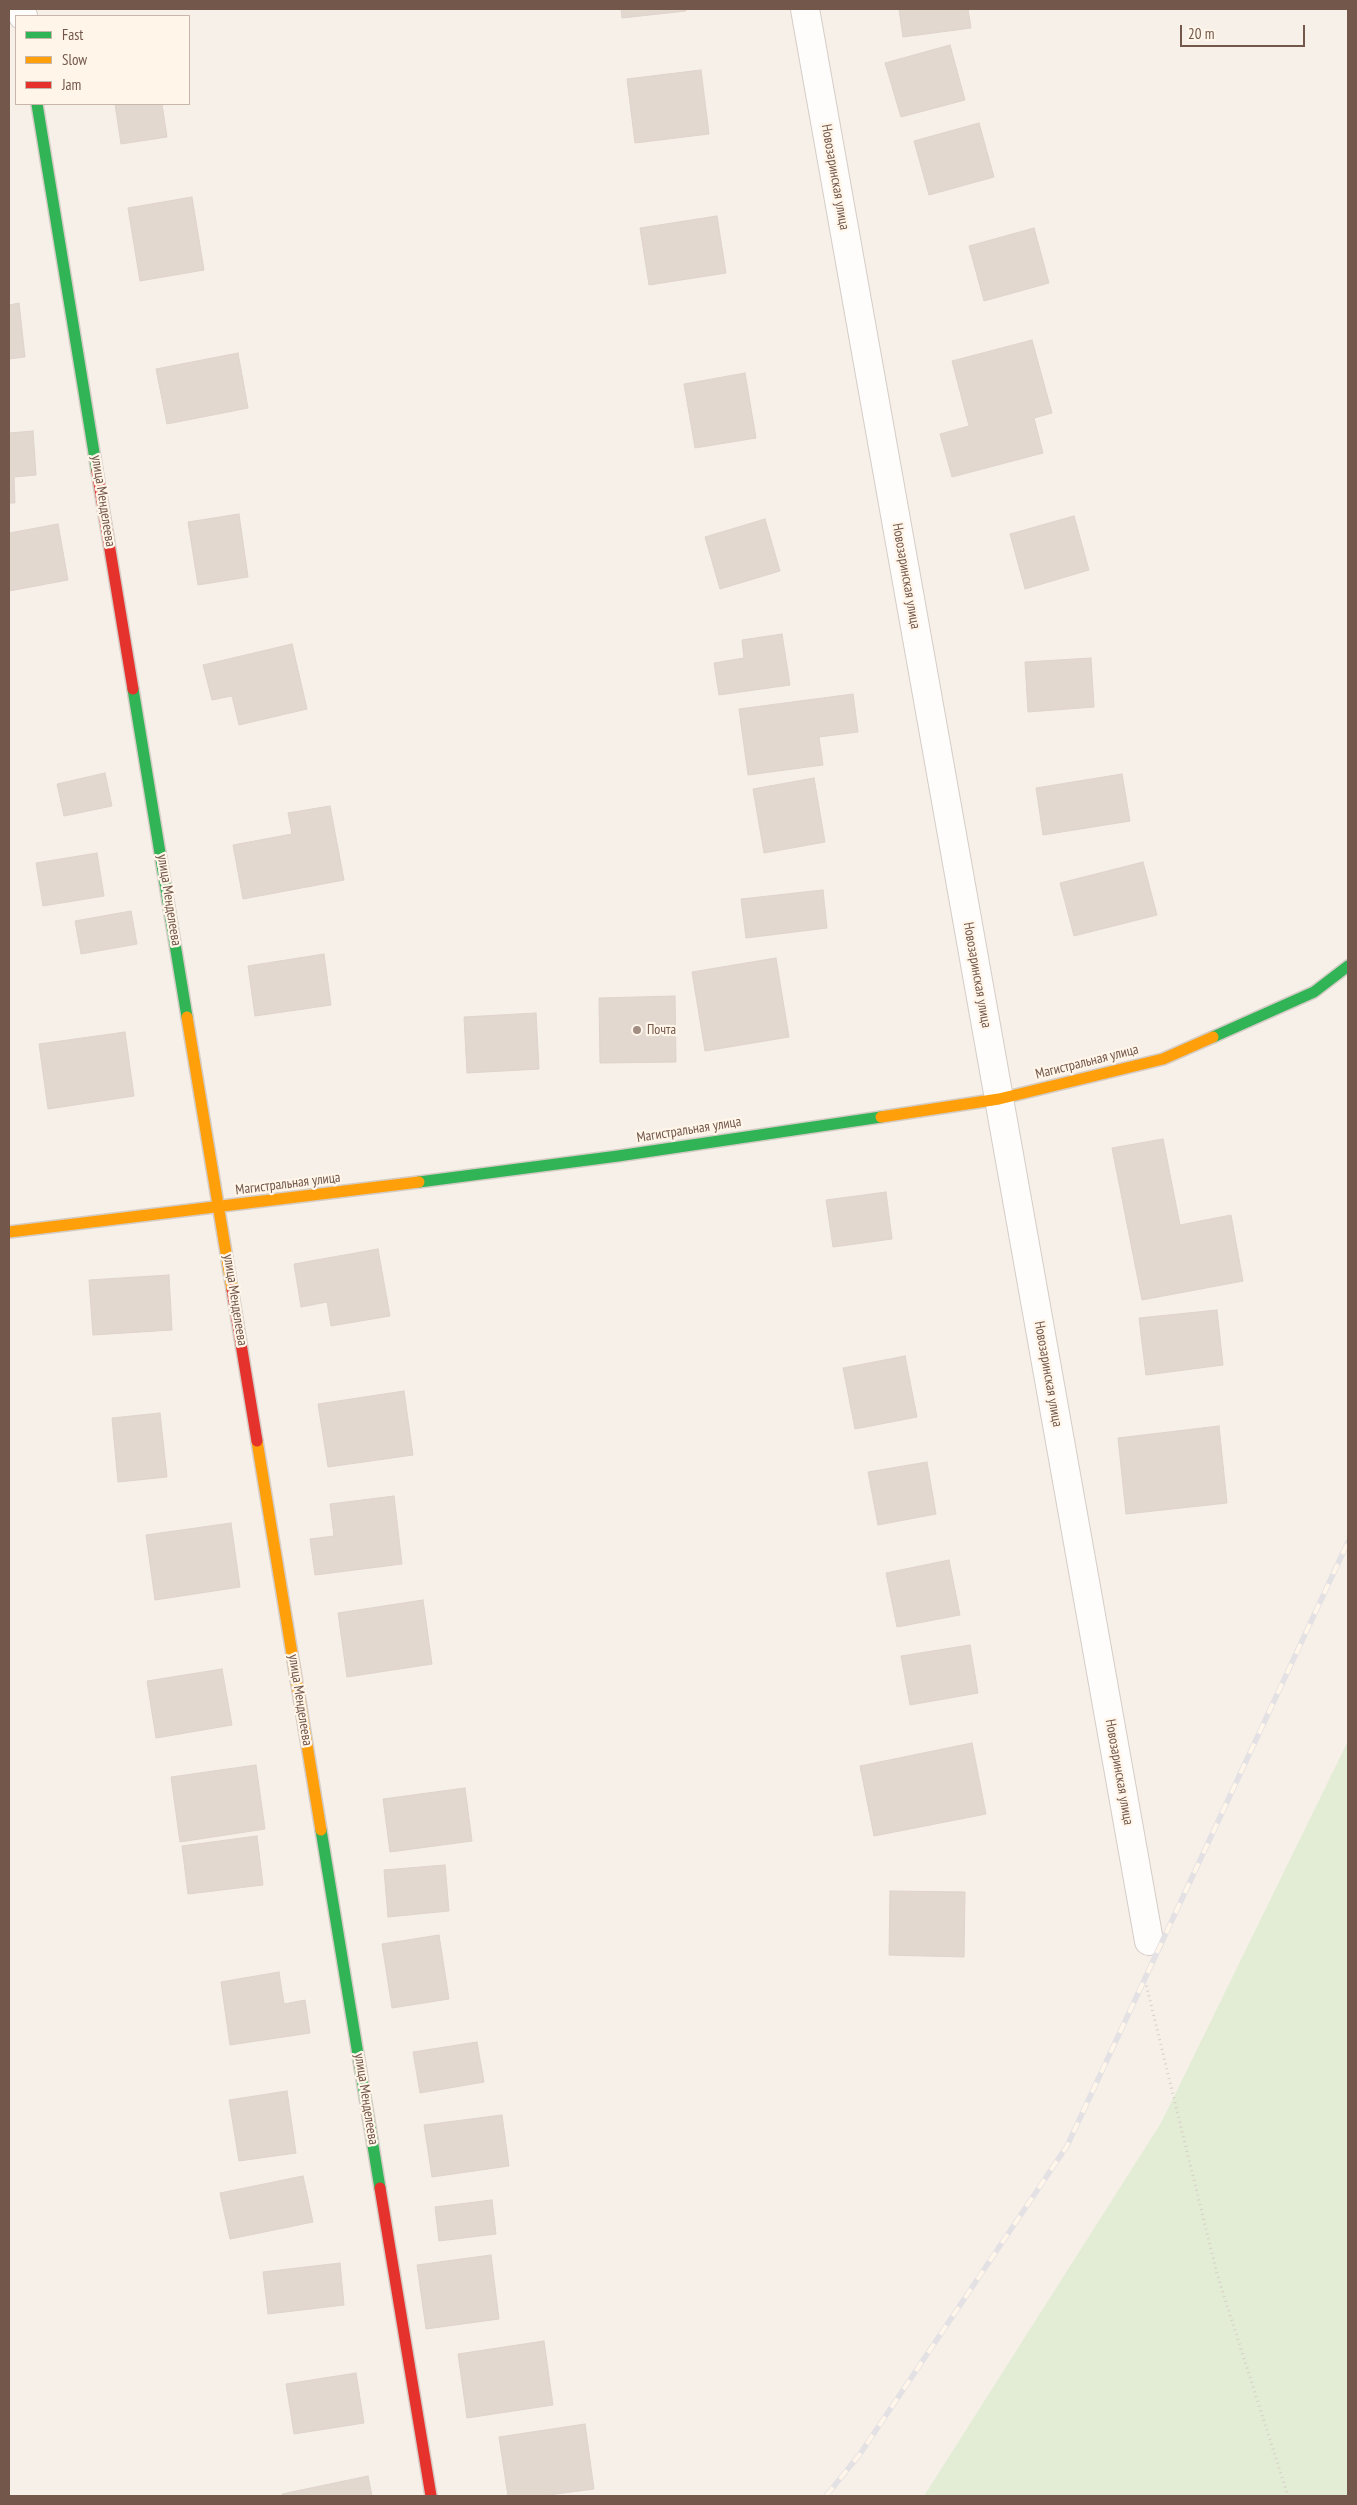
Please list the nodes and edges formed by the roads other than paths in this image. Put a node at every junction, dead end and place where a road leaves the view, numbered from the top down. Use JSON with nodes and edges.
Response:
{"nodes":[{"id":1,"x":805,"y":9,"type":"edge"},
{"id":2,"x":37,"y":105,"type":"edge"},
{"id":3,"x":1348,"y":966,"type":"edge"},
{"id":4,"x":999,"y":1099,"type":"junction"},
{"id":5,"x":220,"y":1208,"type":"junction"},
{"id":6,"x":9,"y":1232,"type":"edge"},
{"id":7,"x":1149,"y":1941,"type":"road end"},
{"id":8,"x":431,"y":2496,"type":"edge"}],
"edges":[{"from":1,"to":4,"type":"street","name":"Новозаринская улица"},
{"from":2,"to":5,"type":"street","name":"улица Менделеева"},
{"from":3,"to":4,"type":"street","name":"Магистральная улица"},
{"from":4,"to":5,"type":"street","name":"Магистральная улица"},
{"from":4,"to":7,"type":"street","name":"Новозаринская улица"},
{"from":5,"to":6,"type":"street","name":"Магистральная улица"},
{"from":5,"to":8,"type":"street","name":"улица Менделеева"}]}
